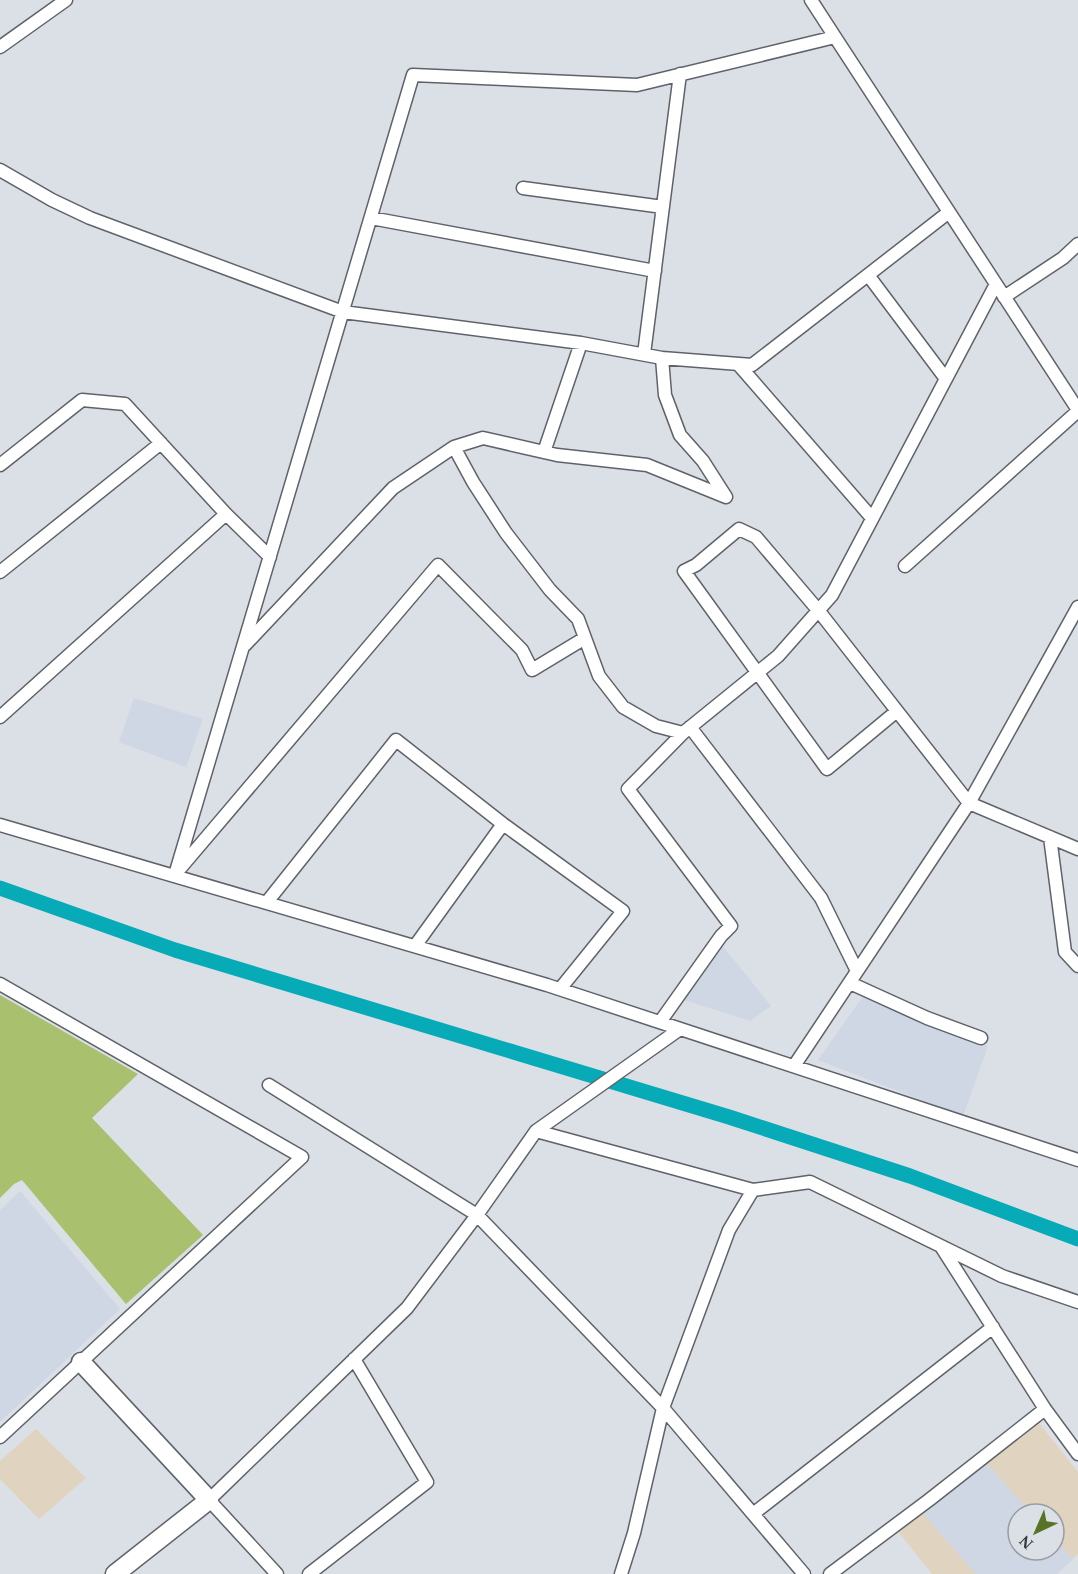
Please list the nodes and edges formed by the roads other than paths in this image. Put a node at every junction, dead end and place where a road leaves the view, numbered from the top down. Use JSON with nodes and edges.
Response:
{"nodes":[{"id":1,"x":66,"y":0,"type":"edge"},
{"id":2,"x":811,"y":0,"type":"edge"},
{"id":3,"x":835,"y":37,"type":"junction"},
{"id":4,"x":0,"y":47,"type":"edge"},
{"id":5,"x":680,"y":74,"type":"junction"},
{"id":6,"x":0,"y":170,"type":"edge"},
{"id":7,"x":523,"y":188,"type":"dead end"},
{"id":8,"x":663,"y":207,"type":"junction"},
{"id":9,"x":949,"y":213,"type":"junction"},
{"id":10,"x":371,"y":218,"type":"junction"},
{"id":11,"x":1078,"y":244,"type":"edge"},
{"id":12,"x":655,"y":271,"type":"junction"},
{"id":13,"x":868,"y":275,"type":"junction"},
{"id":14,"x":996,"y":284,"type":"junction"},
{"id":15,"x":1005,"y":297,"type":"junction"},
{"id":16,"x":343,"y":312,"type":"junction"},
{"id":17,"x":581,"y":343,"type":"junction"},
{"id":18,"x":645,"y":354,"type":"junction"},
{"id":19,"x":662,"y":358,"type":"junction"},
{"id":20,"x":738,"y":364,"type":"junction"},
{"id":21,"x":946,"y":379,"type":"junction"},
{"id":22,"x":1078,"y":410,"type":"edge"},
{"id":23,"x":161,"y":443,"type":"junction"},
{"id":24,"x":454,"y":447,"type":"junction"},
{"id":25,"x":544,"y":452,"type":"junction"},
{"id":26,"x":0,"y":465,"type":"edge"},
{"id":27,"x":226,"y":514,"type":"junction"},
{"id":28,"x":872,"y":518,"type":"junction"},
{"id":29,"x":270,"y":556,"type":"junction"},
{"id":30,"x":904,"y":566,"type":"dead end"},
{"id":31,"x":0,"y":572,"type":"edge"},
{"id":32,"x":1078,"y":607,"type":"edge"},
{"id":33,"x":818,"y":610,"type":"junction"},
{"id":34,"x":585,"y":638,"type":"junction"},
{"id":35,"x":243,"y":648,"type":"junction"},
{"id":36,"x":758,"y":673,"type":"junction"},
{"id":37,"x":897,"y":711,"type":"junction"},
{"id":38,"x":0,"y":717,"type":"edge"},
{"id":39,"x":687,"y":730,"type":"junction"},
{"id":40,"x":969,"y":803,"type":"junction"},
{"id":41,"x":503,"y":824,"type":"junction"},
{"id":42,"x":0,"y":825,"type":"edge"},
{"id":43,"x":1050,"y":837,"type":"junction"},
{"id":44,"x":1078,"y":849,"type":"edge"},
{"id":45,"x":175,"y":875,"type":"junction"},
{"id":46,"x":267,"y":902,"type":"junction"},
{"id":47,"x":416,"y":946,"type":"junction"},
{"id":48,"x":1078,"y":966,"type":"edge"},
{"id":49,"x":857,"y":971,"type":"junction"},
{"id":50,"x":850,"y":983,"type":"junction"},
{"id":51,"x":0,"y":984,"type":"edge"},
{"id":52,"x":560,"y":989,"type":"junction"},
{"id":53,"x":660,"y":1022,"type":"junction"},
{"id":54,"x":680,"y":1029,"type":"junction"},
{"id":55,"x":981,"y":1038,"type":"dead end"},
{"id":56,"x":794,"y":1066,"type":"junction"},
{"id":57,"x":269,"y":1085,"type":"dead end"},
{"id":58,"x":536,"y":1131,"type":"junction"},
{"id":59,"x":1078,"y":1160,"type":"edge"},
{"id":60,"x":753,"y":1190,"type":"junction"},
{"id":61,"x":477,"y":1215,"type":"junction"},
{"id":62,"x":942,"y":1248,"type":"junction"},
{"id":63,"x":1078,"y":1302,"type":"edge"},
{"id":64,"x":993,"y":1327,"type":"junction"},
{"id":65,"x":354,"y":1359,"type":"junction"},
{"id":66,"x":81,"y":1362,"type":"junction"},
{"id":67,"x":663,"y":1408,"type":"junction"},
{"id":68,"x":1045,"y":1410,"type":"junction"},
{"id":69,"x":0,"y":1437,"type":"edge"},
{"id":70,"x":1078,"y":1454,"type":"edge"},
{"id":71,"x":209,"y":1500,"type":"junction"},
{"id":72,"x":753,"y":1514,"type":"junction"},
{"id":73,"x":115,"y":1574,"type":"edge"},
{"id":74,"x":277,"y":1574,"type":"edge"},
{"id":75,"x":309,"y":1574,"type":"edge"},
{"id":76,"x":621,"y":1574,"type":"edge"},
{"id":77,"x":804,"y":1574,"type":"edge"},
{"id":78,"x":830,"y":1574,"type":"edge"}],
"edges":[{"from":1,"to":4,"type":"street"},
{"from":2,"to":3,"type":"street"},
{"from":3,"to":5,"type":"street"},
{"from":3,"to":9,"type":"street"},
{"from":5,"to":8,"type":"street"},
{"from":5,"to":10,"type":"street"},
{"from":6,"to":16,"type":"street"},
{"from":7,"to":8,"type":"street"},
{"from":8,"to":12,"type":"street"},
{"from":9,"to":13,"type":"street"},
{"from":9,"to":14,"type":"street"},
{"from":10,"to":12,"type":"street"},
{"from":10,"to":16,"type":"street"},
{"from":11,"to":15,"type":"street"},
{"from":12,"to":18,"type":"street"},
{"from":13,"to":20,"type":"street"},
{"from":13,"to":21,"type":"street"},
{"from":14,"to":15,"type":"street"},
{"from":14,"to":21,"type":"street"},
{"from":15,"to":22,"type":"street"},
{"from":16,"to":17,"type":"street"},
{"from":16,"to":29,"type":"street"},
{"from":17,"to":18,"type":"street"},
{"from":17,"to":25,"type":"street"},
{"from":18,"to":19,"type":"street"},
{"from":19,"to":20,"type":"street"},
{"from":19,"to":25,"type":"street"},
{"from":20,"to":28,"type":"street"},
{"from":21,"to":28,"type":"street"},
{"from":22,"to":30,"type":"street"},
{"from":23,"to":26,"type":"street"},
{"from":23,"to":27,"type":"street"},
{"from":23,"to":31,"type":"street"},
{"from":24,"to":25,"type":"street"},
{"from":24,"to":34,"type":"street"},
{"from":24,"to":35,"type":"street"},
{"from":27,"to":29,"type":"street"},
{"from":27,"to":38,"type":"street"},
{"from":28,"to":33,"type":"street"},
{"from":29,"to":35,"type":"street"},
{"from":32,"to":40,"type":"street"},
{"from":33,"to":36,"type":"street"},
{"from":33,"to":36,"type":"street"},
{"from":33,"to":37,"type":"street"},
{"from":34,"to":39,"type":"street"},
{"from":34,"to":45,"type":"street"},
{"from":35,"to":45,"type":"street"},
{"from":36,"to":37,"type":"street"},
{"from":36,"to":39,"type":"street"},
{"from":37,"to":40,"type":"street"},
{"from":39,"to":49,"type":"street"},
{"from":39,"to":53,"type":"street"},
{"from":40,"to":43,"type":"street"},
{"from":40,"to":49,"type":"street"},
{"from":41,"to":46,"type":"street"},
{"from":41,"to":47,"type":"street"},
{"from":41,"to":52,"type":"street"},
{"from":42,"to":45,"type":"street"},
{"from":43,"to":44,"type":"street"},
{"from":43,"to":48,"type":"street"},
{"from":45,"to":46,"type":"street"},
{"from":46,"to":47,"type":"street"},
{"from":47,"to":52,"type":"street"},
{"from":49,"to":50,"type":"street"},
{"from":50,"to":55,"type":"street"},
{"from":50,"to":56,"type":"street"},
{"from":51,"to":66,"type":"street"},
{"from":52,"to":53,"type":"street"},
{"from":53,"to":54,"type":"street"},
{"from":54,"to":56,"type":"street"},
{"from":54,"to":58,"type":"street"},
{"from":56,"to":59,"type":"street"},
{"from":57,"to":61,"type":"street"},
{"from":58,"to":60,"type":"street"},
{"from":58,"to":61,"type":"street"},
{"from":60,"to":62,"type":"street"},
{"from":60,"to":67,"type":"street"},
{"from":61,"to":65,"type":"street"},
{"from":61,"to":67,"type":"street"},
{"from":62,"to":63,"type":"street"},
{"from":62,"to":64,"type":"street"},
{"from":64,"to":68,"type":"street"},
{"from":64,"to":72,"type":"street"},
{"from":65,"to":71,"type":"street"},
{"from":65,"to":75,"type":"street"},
{"from":66,"to":69,"type":"street"},
{"from":66,"to":71,"type":"street"},
{"from":67,"to":72,"type":"street"},
{"from":67,"to":76,"type":"street"},
{"from":68,"to":70,"type":"street"},
{"from":68,"to":78,"type":"street"},
{"from":71,"to":73,"type":"street"},
{"from":71,"to":74,"type":"street"},
{"from":72,"to":77,"type":"street"}]}
